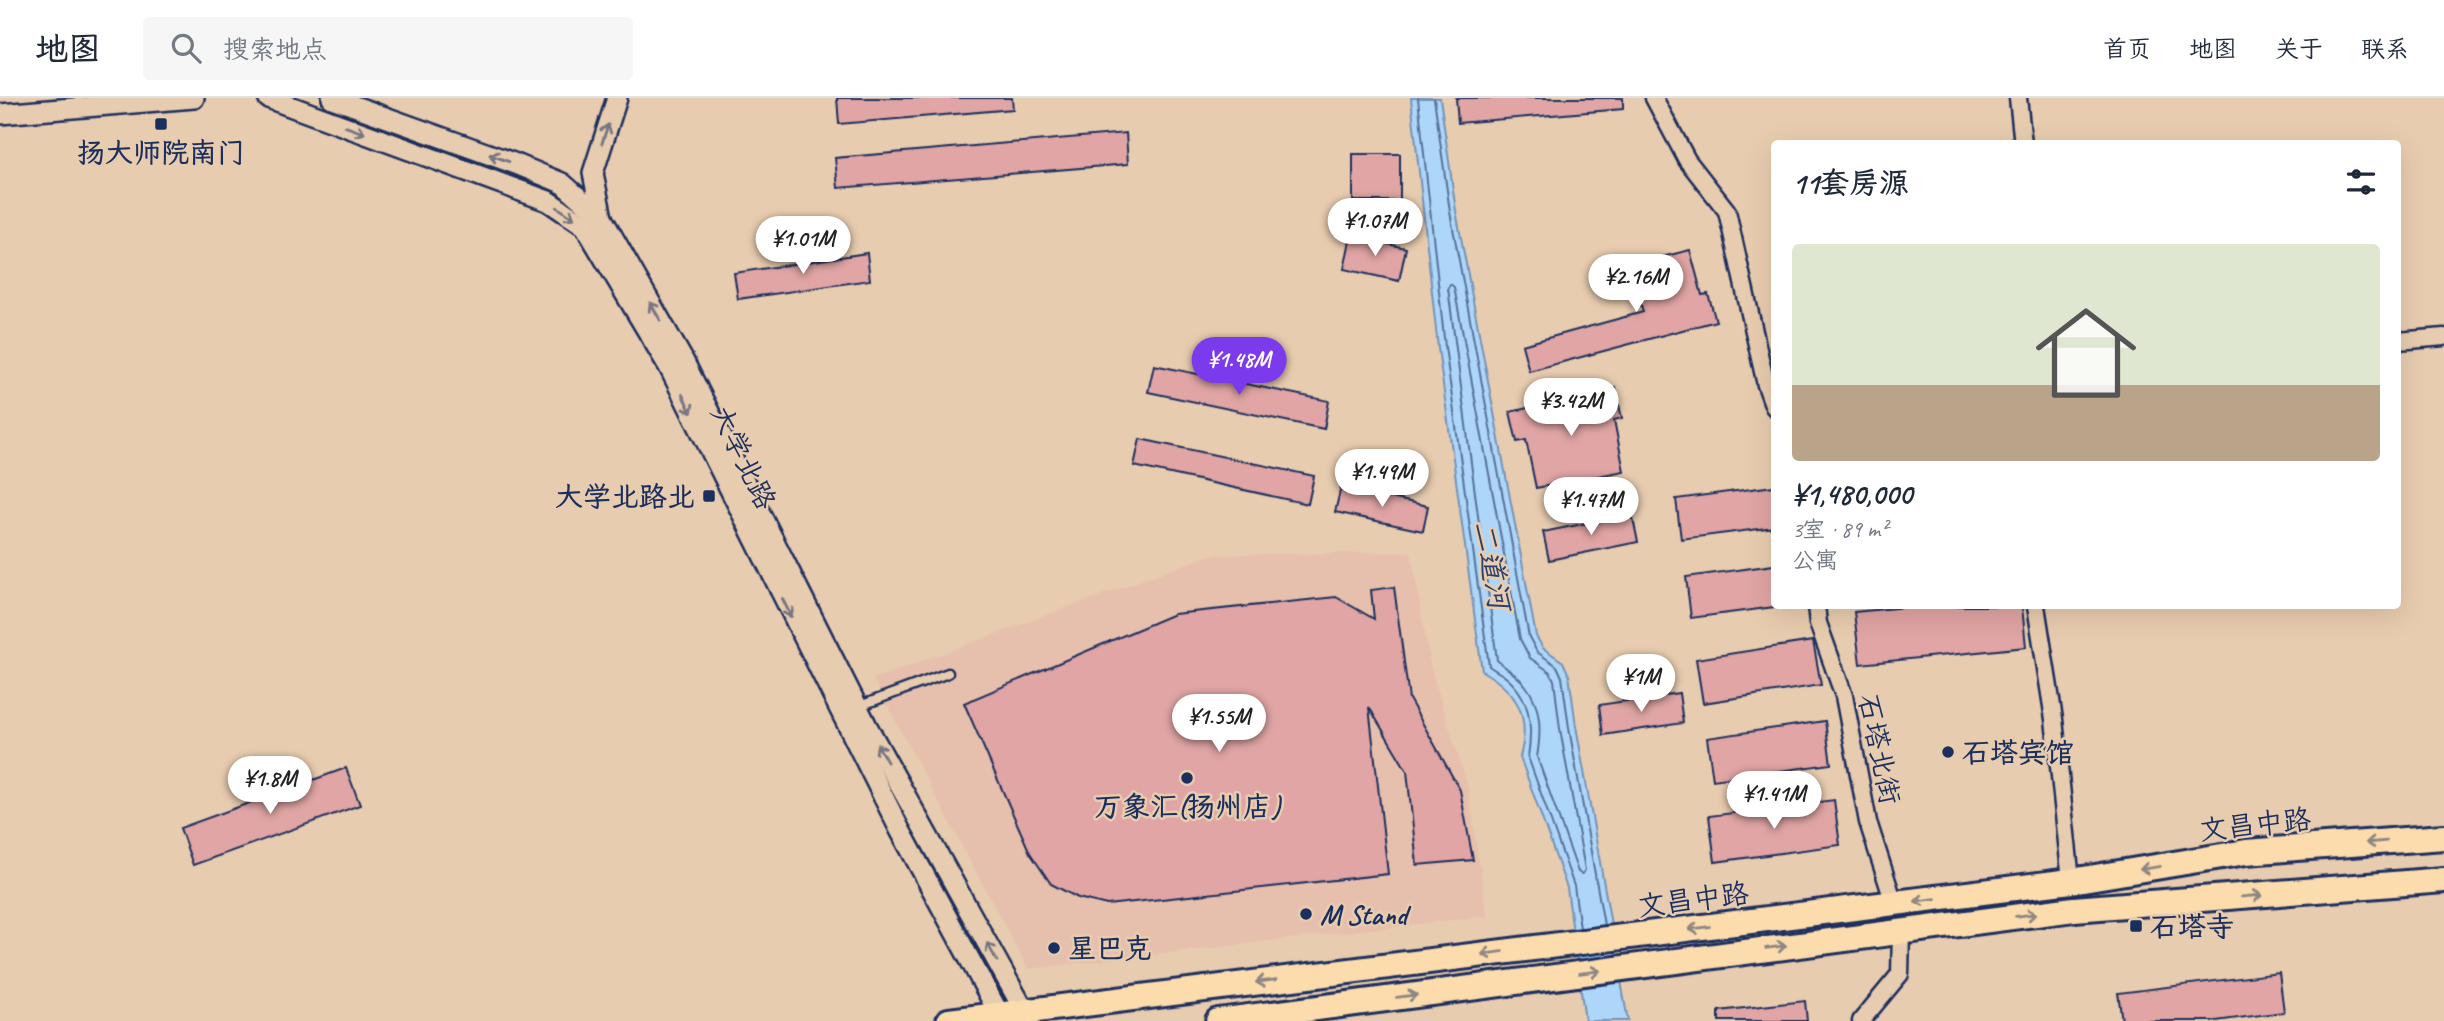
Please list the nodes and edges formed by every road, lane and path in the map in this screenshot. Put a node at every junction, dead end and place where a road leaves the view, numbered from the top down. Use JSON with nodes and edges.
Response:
{"nodes":[{"id":1,"x":194,"y":98,"type":"edge"},
{"id":2,"x":268,"y":98,"type":"edge"},
{"id":3,"x":332,"y":98,"type":"edge"},
{"id":4,"x":617,"y":98,"type":"edge"},
{"id":5,"x":1654,"y":98,"type":"edge"},
{"id":6,"x":2018,"y":98,"type":"edge"},
{"id":7,"x":53,"y":104,"type":"edge"},
{"id":8,"x":0,"y":114,"type":"edge"},
{"id":9,"x":2023,"y":140,"type":"edge"},
{"id":10,"x":601,"y":218,"type":"junction"},
{"id":11,"x":2444,"y":337,"type":"edge"},
{"id":12,"x":2401,"y":341,"type":"edge"},
{"id":13,"x":1771,"y":399,"type":"edge"},
{"id":14,"x":1816,"y":609,"type":"edge"},
{"id":15,"x":2036,"y":609,"type":"edge"},
{"id":16,"x":948,"y":673,"type":"dead end"},
{"id":17,"x":857,"y":707,"type":"junction"},
{"id":18,"x":2444,"y":837,"type":"edge"},
{"id":19,"x":2444,"y":880,"type":"edge"},
{"id":20,"x":2071,"y":881,"type":"junction"},
{"id":21,"x":1894,"y":904,"type":"junction"},
{"id":22,"x":1900,"y":931,"type":"junction"},
{"id":23,"x":1015,"y":1017,"type":"edge"},
{"id":24,"x":950,"y":1021,"type":"edge"},
{"id":25,"x":1218,"y":1021,"type":"edge"},
{"id":26,"x":1861,"y":1021,"type":"edge"}],
"edges":[{"from":1,"to":7,"type":"street"},
{"from":2,"to":23,"type":"street","name":"大学北路","one_way":true},
{"from":10,"to":3,"type":"street","name":"大学北路","one_way":true},
{"from":10,"to":4,"type":"street","one_way":true},
{"from":5,"to":13,"type":"street"},
{"from":6,"to":9,"type":"street"},
{"from":7,"to":8,"type":"street"},
{"from":17,"to":10,"type":"street","name":"大学北路","one_way":true},
{"from":11,"to":12,"type":"street"},
{"from":14,"to":21,"type":"street","name":"石塔北街"},
{"from":15,"to":20,"type":"street"},
{"from":16,"to":17,"type":"lane"},
{"from":23,"to":17,"type":"street","name":"大学北路","one_way":true},
{"from":18,"to":20,"type":"main road","name":"文昌中路","one_way":true},
{"from":22,"to":19,"type":"main road","name":"文昌中路","one_way":true},
{"from":20,"to":21,"type":"main road","name":"文昌中路","one_way":true},
{"from":21,"to":23,"type":"main road","name":"文昌中路","one_way":true},
{"from":25,"to":22,"type":"main road","name":"文昌中路","one_way":true},
{"from":22,"to":26,"type":"street"},
{"from":23,"to":24,"type":"main road","name":"文昌中路"}]}
